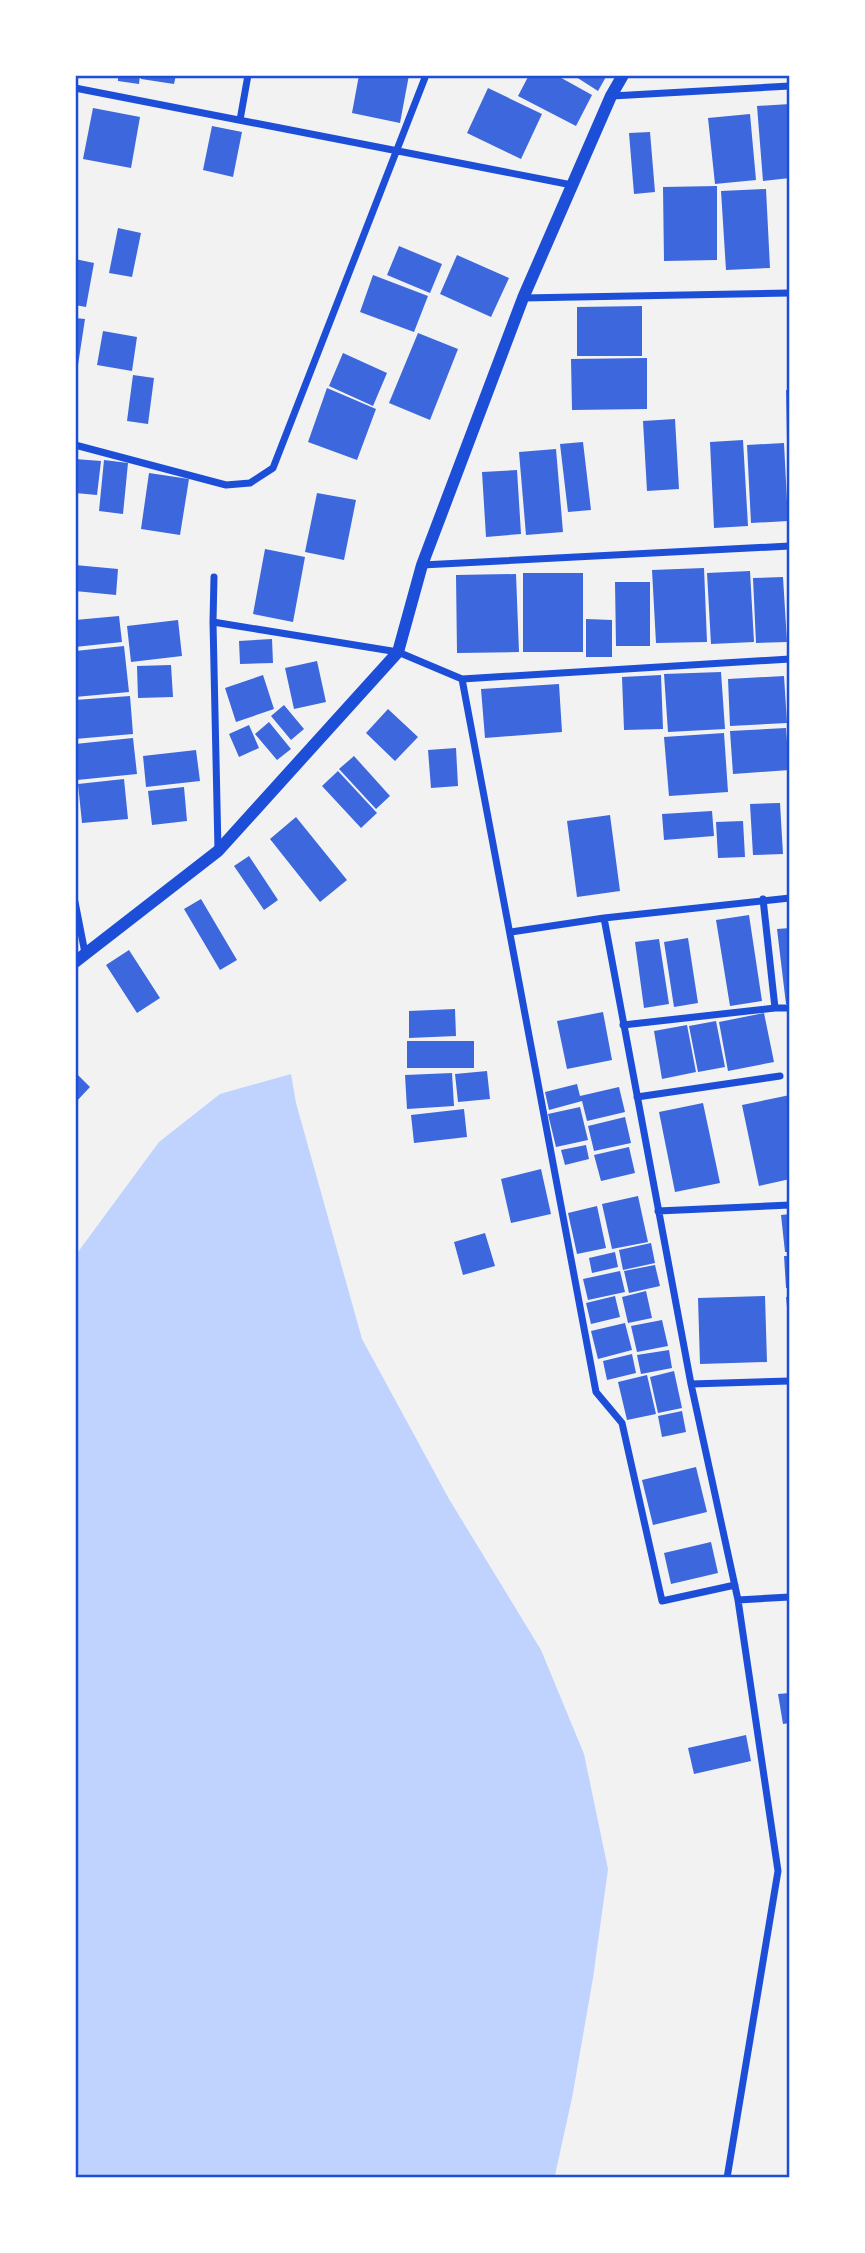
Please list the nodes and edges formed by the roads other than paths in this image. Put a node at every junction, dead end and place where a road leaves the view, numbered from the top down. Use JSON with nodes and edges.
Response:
{"nodes":[{"id":1,"x":248,"y":75,"type":"edge"},
{"id":2,"x":426,"y":75,"type":"edge"},
{"id":3,"x":623,"y":75,"type":"edge"},
{"id":4,"x":790,"y":86,"type":"edge"},
{"id":5,"x":75,"y":88,"type":"edge"},
{"id":6,"x":611,"y":96,"type":"junction"},
{"id":7,"x":240,"y":120,"type":"junction"},
{"id":8,"x":397,"y":152,"type":"junction"},
{"id":9,"x":572,"y":185,"type":"junction"},
{"id":10,"x":790,"y":293,"type":"edge"},
{"id":11,"x":523,"y":298,"type":"junction"},
{"id":12,"x":75,"y":445,"type":"edge"},
{"id":13,"x":790,"y":547,"type":"edge"},
{"id":14,"x":422,"y":565,"type":"junction"},
{"id":15,"x":214,"y":578,"type":"dead end"},
{"id":16,"x":213,"y":622,"type":"junction"},
{"id":17,"x":398,"y":652,"type":"junction"},
{"id":18,"x":790,"y":659,"type":"edge"},
{"id":19,"x":462,"y":679,"type":"junction"},
{"id":20,"x":218,"y":851,"type":"junction"},
{"id":21,"x":790,"y":898,"type":"edge"},
{"id":22,"x":763,"y":899,"type":"junction"},
{"id":23,"x":75,"y":902,"type":"edge"},
{"id":24,"x":604,"y":918,"type":"junction"},
{"id":25,"x":510,"y":932,"type":"junction"},
{"id":26,"x":80,"y":958,"type":"edge"},
{"id":27,"x":775,"y":1008,"type":"junction"},
{"id":28,"x":790,"y":1008,"type":"edge"},
{"id":29,"x":623,"y":1026,"type":"junction"},
{"id":30,"x":780,"y":1076,"type":"dead end"},
{"id":31,"x":637,"y":1097,"type":"junction"},
{"id":32,"x":790,"y":1205,"type":"edge"},
{"id":33,"x":659,"y":1211,"type":"junction"},
{"id":34,"x":790,"y":1381,"type":"edge"},
{"id":35,"x":691,"y":1384,"type":"junction"},
{"id":36,"x":735,"y":1585,"type":"junction"},
{"id":37,"x":790,"y":1597,"type":"edge"},
{"id":38,"x":738,"y":1600,"type":"junction"},
{"id":39,"x":727,"y":2178,"type":"edge"}],
"edges":[{"from":1,"to":7,"type":"street"},
{"from":2,"to":8,"type":"street"},
{"from":3,"to":6,"type":"street"},
{"from":4,"to":6,"type":"street"},
{"from":5,"to":7,"type":"street"},
{"from":6,"to":9,"type":"street"},
{"from":7,"to":8,"type":"street"},
{"from":8,"to":9,"type":"street"},
{"from":8,"to":12,"type":"street"},
{"from":9,"to":11,"type":"street"},
{"from":10,"to":11,"type":"street"},
{"from":11,"to":14,"type":"street"},
{"from":13,"to":14,"type":"street"},
{"from":14,"to":17,"type":"street"},
{"from":15,"to":16,"type":"street"},
{"from":16,"to":17,"type":"street"},
{"from":16,"to":20,"type":"street"},
{"from":17,"to":19,"type":"street"},
{"from":17,"to":20,"type":"street"},
{"from":18,"to":19,"type":"street"},
{"from":19,"to":25,"type":"street"},
{"from":20,"to":26,"type":"street"},
{"from":21,"to":22,"type":"street"},
{"from":22,"to":24,"type":"street"},
{"from":22,"to":27,"type":"street"},
{"from":23,"to":26,"type":"street"},
{"from":24,"to":25,"type":"street"},
{"from":24,"to":29,"type":"street"},
{"from":25,"to":36,"type":"street"},
{"from":27,"to":28,"type":"street"},
{"from":27,"to":29,"type":"street"},
{"from":29,"to":31,"type":"street"},
{"from":30,"to":31,"type":"street"},
{"from":31,"to":33,"type":"street"},
{"from":32,"to":33,"type":"street"},
{"from":33,"to":35,"type":"street"},
{"from":34,"to":35,"type":"street"},
{"from":35,"to":36,"type":"street"},
{"from":36,"to":38,"type":"street"},
{"from":37,"to":38,"type":"street"},
{"from":38,"to":39,"type":"street"}]}
